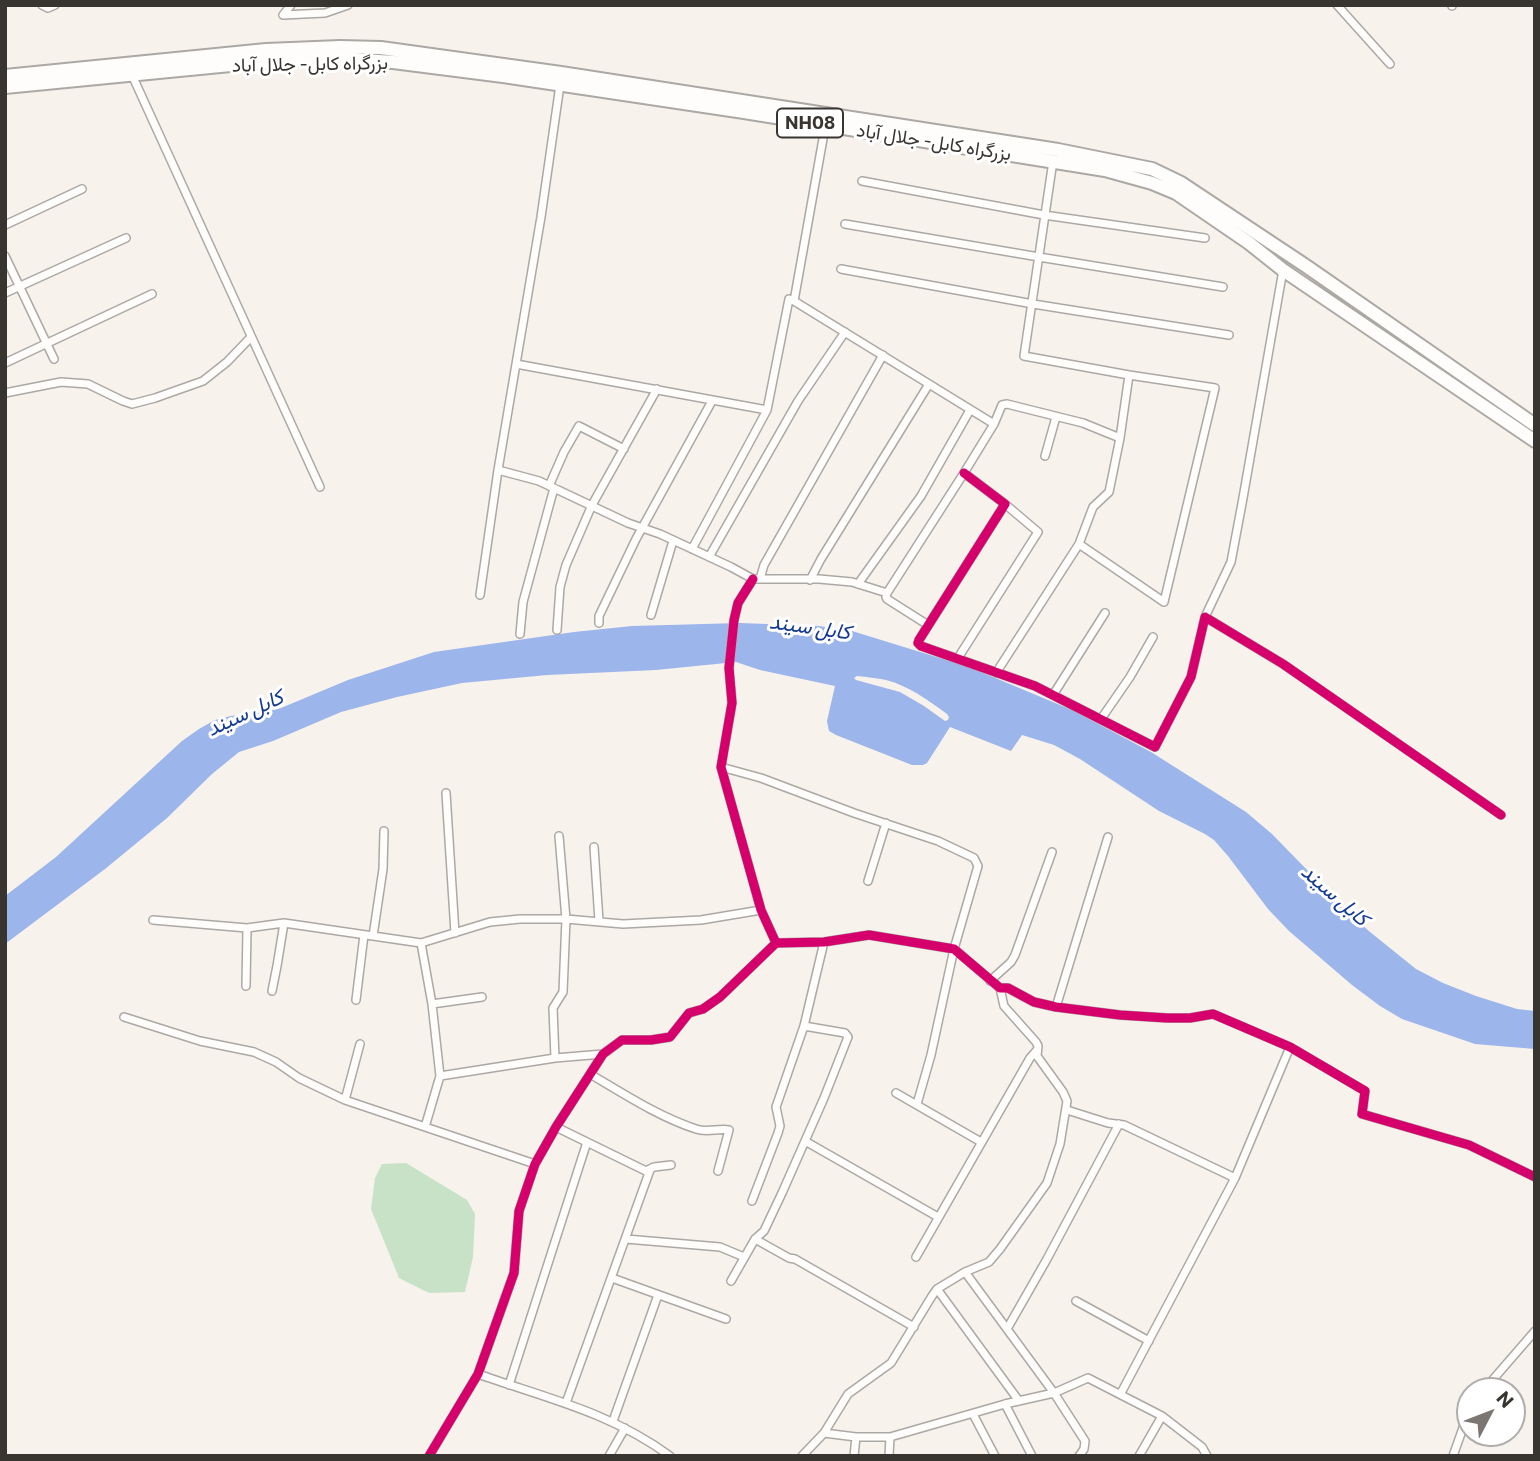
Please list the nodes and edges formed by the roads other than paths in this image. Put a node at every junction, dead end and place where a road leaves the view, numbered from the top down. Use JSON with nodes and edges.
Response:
{"nodes":[{"id":1,"x":42,"y":5,"type":"edge"},
{"id":2,"x":55,"y":5,"type":"edge"},
{"id":3,"x":291,"y":5,"type":"edge"},
{"id":4,"x":348,"y":5,"type":"edge"},
{"id":5,"x":1337,"y":5,"type":"edge"},
{"id":6,"x":1390,"y":64,"type":"dead end"},
{"id":7,"x":130,"y":69,"type":"junction"},
{"id":8,"x":5,"y":76,"type":"edge"},
{"id":9,"x":560,"y":85,"type":"junction"},
{"id":10,"x":5,"y":86,"type":"edge"},
{"id":11,"x":826,"y":120,"type":"junction"},
{"id":12,"x":1053,"y":160,"type":"junction"},
{"id":13,"x":862,"y":181,"type":"dead end"},
{"id":14,"x":82,"y":189,"type":"dead end"},
{"id":15,"x":1044,"y":215,"type":"junction"},
{"id":16,"x":845,"y":224,"type":"dead end"},
{"id":17,"x":5,"y":225,"type":"edge"},
{"id":18,"x":126,"y":238,"type":"dead end"},
{"id":19,"x":1205,"y":238,"type":"dead end"},
{"id":20,"x":5,"y":256,"type":"edge"},
{"id":21,"x":1039,"y":257,"type":"junction"},
{"id":22,"x":841,"y":269,"type":"dead end"},
{"id":23,"x":1283,"y":270,"type":"junction"},
{"id":24,"x":19,"y":286,"type":"junction"},
{"id":25,"x":1223,"y":287,"type":"dead end"},
{"id":26,"x":5,"y":293,"type":"edge"},
{"id":27,"x":152,"y":294,"type":"dead end"},
{"id":28,"x":794,"y":301,"type":"junction"},
{"id":29,"x":1032,"y":304,"type":"junction"},
{"id":30,"x":845,"y":332,"type":"junction"},
{"id":31,"x":1229,"y":335,"type":"dead end"},
{"id":32,"x":251,"y":337,"type":"junction"},
{"id":33,"x":46,"y":344,"type":"junction"},
{"id":34,"x":883,"y":355,"type":"junction"},
{"id":35,"x":54,"y":359,"type":"dead end"},
{"id":36,"x":5,"y":363,"type":"edge"},
{"id":37,"x":516,"y":363,"type":"junction"},
{"id":38,"x":1129,"y":375,"type":"junction"},
{"id":39,"x":929,"y":384,"type":"junction"},
{"id":40,"x":657,"y":389,"type":"junction"},
{"id":41,"x":5,"y":393,"type":"edge"},
{"id":42,"x":712,"y":401,"type":"junction"},
{"id":43,"x":766,"y":410,"type":"junction"},
{"id":44,"x":970,"y":410,"type":"junction"},
{"id":45,"x":1056,"y":416,"type":"junction"},
{"id":46,"x":1511,"y":417,"type":"junction"},
{"id":47,"x":994,"y":424,"type":"junction"},
{"id":48,"x":1535,"y":425,"type":"edge"},
{"id":49,"x":1120,"y":438,"type":"junction"},
{"id":50,"x":1535,"y":441,"type":"edge"},
{"id":51,"x":624,"y":449,"type":"junction"},
{"id":52,"x":1045,"y":456,"type":"dead end"},
{"id":53,"x":498,"y":470,"type":"junction"},
{"id":54,"x":964,"y":473,"type":"junction"},
{"id":55,"x":320,"y":486,"type":"dead end"},
{"id":56,"x":552,"y":487,"type":"junction"},
{"id":57,"x":1005,"y":504,"type":"junction"},
{"id":58,"x":592,"y":505,"type":"junction"},
{"id":59,"x":642,"y":528,"type":"junction"},
{"id":60,"x":673,"y":541,"type":"junction"},
{"id":61,"x":1079,"y":544,"type":"junction"},
{"id":62,"x":692,"y":549,"type":"junction"},
{"id":63,"x":709,"y":557,"type":"junction"},
{"id":64,"x":757,"y":579,"type":"junction"},
{"id":65,"x":810,"y":580,"type":"junction"},
{"id":66,"x":858,"y":584,"type":"junction"},
{"id":67,"x":887,"y":593,"type":"junction"},
{"id":68,"x":480,"y":595,"type":"dead end"},
{"id":69,"x":1105,"y":613,"type":"dead end"},
{"id":70,"x":651,"y":615,"type":"dead end"},
{"id":71,"x":1205,"y":617,"type":"junction"},
{"id":72,"x":598,"y":622,"type":"dead end"},
{"id":73,"x":928,"y":625,"type":"junction"},
{"id":74,"x":556,"y":630,"type":"dead end"},
{"id":75,"x":520,"y":634,"type":"dead end"},
{"id":76,"x":1153,"y":636,"type":"dead end"},
{"id":77,"x":958,"y":658,"type":"junction"},
{"id":78,"x":996,"y":673,"type":"junction"},
{"id":79,"x":1053,"y":695,"type":"junction"},
{"id":80,"x":1101,"y":719,"type":"junction"},
{"id":81,"x":722,"y":767,"type":"junction"},
{"id":82,"x":446,"y":793,"type":"dead end"},
{"id":83,"x":1501,"y":815,"type":"dead end"},
{"id":84,"x":886,"y":823,"type":"junction"},
{"id":85,"x":384,"y":831,"type":"dead end"},
{"id":86,"x":559,"y":836,"type":"dead end"},
{"id":87,"x":1108,"y":837,"type":"dead end"},
{"id":88,"x":594,"y":847,"type":"dead end"},
{"id":89,"x":1052,"y":852,"type":"dead end"},
{"id":90,"x":869,"y":881,"type":"dead end"},
{"id":91,"x":761,"y":910,"type":"junction"},
{"id":92,"x":565,"y":919,"type":"junction"},
{"id":93,"x":153,"y":920,"type":"dead end"},
{"id":94,"x":599,"y":921,"type":"junction"},
{"id":95,"x":284,"y":923,"type":"junction"},
{"id":96,"x":247,"y":928,"type":"junction"},
{"id":97,"x":455,"y":933,"type":"junction"},
{"id":98,"x":364,"y":935,"type":"junction"},
{"id":99,"x":373,"y":936,"type":"junction"},
{"id":100,"x":824,"y":942,"type":"junction"},
{"id":101,"x":421,"y":943,"type":"junction"},
{"id":102,"x":776,"y":943,"type":"junction"},
{"id":103,"x":954,"y":949,"type":"junction"},
{"id":104,"x":990,"y":981,"type":"junction"},
{"id":105,"x":246,"y":986,"type":"dead end"},
{"id":106,"x":1000,"y":988,"type":"junction"},
{"id":107,"x":272,"y":990,"type":"dead end"},
{"id":108,"x":482,"y":997,"type":"dead end"},
{"id":109,"x":356,"y":1000,"type":"dead end"},
{"id":110,"x":432,"y":1004,"type":"junction"},
{"id":111,"x":1056,"y":1007,"type":"junction"},
{"id":112,"x":124,"y":1017,"type":"dead end"},
{"id":113,"x":804,"y":1026,"type":"junction"},
{"id":114,"x":360,"y":1044,"type":"dead end"},
{"id":115,"x":1290,"y":1047,"type":"junction"},
{"id":116,"x":1038,"y":1049,"type":"junction"},
{"id":117,"x":603,"y":1054,"type":"junction"},
{"id":118,"x":555,"y":1058,"type":"junction"},
{"id":119,"x":590,"y":1074,"type":"junction"},
{"id":120,"x":440,"y":1076,"type":"junction"},
{"id":121,"x":896,"y":1093,"type":"dead end"},
{"id":122,"x":345,"y":1100,"type":"junction"},
{"id":123,"x":917,"y":1104,"type":"junction"},
{"id":124,"x":1066,"y":1110,"type":"junction"},
{"id":125,"x":1118,"y":1124,"type":"junction"},
{"id":126,"x":425,"y":1127,"type":"junction"},
{"id":127,"x":556,"y":1127,"type":"junction"},
{"id":128,"x":805,"y":1140,"type":"junction"},
{"id":129,"x":587,"y":1142,"type":"junction"},
{"id":130,"x":981,"y":1142,"type":"junction"},
{"id":131,"x":535,"y":1164,"type":"junction"},
{"id":132,"x":671,"y":1165,"type":"dead end"},
{"id":133,"x":650,"y":1170,"type":"junction"},
{"id":134,"x":718,"y":1171,"type":"dead end"},
{"id":135,"x":1535,"y":1177,"type":"edge"},
{"id":136,"x":1235,"y":1178,"type":"junction"},
{"id":137,"x":752,"y":1201,"type":"dead end"},
{"id":138,"x":938,"y":1217,"type":"junction"},
{"id":139,"x":626,"y":1239,"type":"junction"},
{"id":140,"x":755,"y":1239,"type":"junction"},
{"id":141,"x":916,"y":1256,"type":"dead end"},
{"id":142,"x":744,"y":1257,"type":"junction"},
{"id":143,"x":965,"y":1272,"type":"junction"},
{"id":144,"x":612,"y":1278,"type":"junction"},
{"id":145,"x":731,"y":1281,"type":"dead end"},
{"id":146,"x":937,"y":1289,"type":"junction"},
{"id":147,"x":659,"y":1295,"type":"junction"},
{"id":148,"x":1076,"y":1301,"type":"dead end"},
{"id":149,"x":726,"y":1319,"type":"dead end"},
{"id":150,"x":914,"y":1328,"type":"junction"},
{"id":151,"x":1007,"y":1329,"type":"junction"},
{"id":152,"x":1535,"y":1331,"type":"edge"},
{"id":153,"x":1149,"y":1341,"type":"junction"},
{"id":154,"x":478,"y":1374,"type":"junction"},
{"id":155,"x":1495,"y":1377,"type":"edge"},
{"id":156,"x":509,"y":1385,"type":"junction"},
{"id":157,"x":1054,"y":1393,"type":"junction"},
{"id":158,"x":1121,"y":1393,"type":"junction"},
{"id":159,"x":1019,"y":1401,"type":"junction"},
{"id":160,"x":566,"y":1403,"type":"junction"},
{"id":161,"x":1005,"y":1404,"type":"junction"},
{"id":162,"x":973,"y":1414,"type":"junction"},
{"id":163,"x":1162,"y":1416,"type":"junction"},
{"id":164,"x":613,"y":1421,"type":"junction"},
{"id":165,"x":625,"y":1428,"type":"junction"},
{"id":166,"x":824,"y":1433,"type":"junction"},
{"id":167,"x":856,"y":1437,"type":"junction"},
{"id":168,"x":890,"y":1437,"type":"junction"},
{"id":169,"x":429,"y":1456,"type":"edge"},
{"id":170,"x":609,"y":1456,"type":"edge"},
{"id":171,"x":670,"y":1456,"type":"edge"},
{"id":172,"x":802,"y":1456,"type":"edge"},
{"id":173,"x":854,"y":1456,"type":"edge"},
{"id":174,"x":888,"y":1456,"type":"edge"},
{"id":175,"x":995,"y":1456,"type":"edge"},
{"id":176,"x":1032,"y":1456,"type":"edge"},
{"id":177,"x":1079,"y":1456,"type":"edge"},
{"id":178,"x":1139,"y":1456,"type":"edge"},
{"id":179,"x":1207,"y":1456,"type":"edge"}],
"edges":[{"from":1,"to":2,"type":"street"},
{"from":3,"to":4,"type":"street"},
{"from":5,"to":6,"type":"street"},
{"from":7,"to":8,"type":"highway","name":"بزرگراه کابل- جلال آباد","number":"NH08"},
{"from":7,"to":9,"type":"highway","name":"بزرگراه کابل- جلال آباد","number":"NH08"},
{"from":7,"to":10,"type":"highway","name":"بزرگراه کابل- جلال آباد","number":"NH08"},
{"from":7,"to":11,"type":"highway","name":"بزرگراه کابل- جلال آباد","number":"NH08"},
{"from":7,"to":32,"type":"street"},
{"from":9,"to":11,"type":"highway","name":"بزرگراه کابل- جلال آباد","number":"NH08"},
{"from":9,"to":37,"type":"street"},
{"from":11,"to":12,"type":"highway","name":"بزرگراه کابل- جلال آباد","number":"NH08"},
{"from":11,"to":28,"type":"street"},
{"from":11,"to":46,"type":"highway","name":"بزرگراه کابل- جلال آباد","number":"NH08"},
{"from":12,"to":15,"type":"street"},
{"from":12,"to":23,"type":"highway","name":"بزرگراه کابل- جلال آباد","number":"NH08"},
{"from":13,"to":15,"type":"street"},
{"from":14,"to":17,"type":"street"},
{"from":15,"to":19,"type":"street"},
{"from":15,"to":21,"type":"street"},
{"from":16,"to":21,"type":"street"},
{"from":18,"to":24,"type":"street"},
{"from":20,"to":24,"type":"street"},
{"from":21,"to":25,"type":"street"},
{"from":21,"to":29,"type":"street"},
{"from":22,"to":29,"type":"street"},
{"from":23,"to":46,"type":"highway","name":"بزرگراه کابل- جلال آباد","number":"NH08"},
{"from":23,"to":71,"type":"street"},
{"from":24,"to":26,"type":"street"},
{"from":24,"to":33,"type":"street"},
{"from":27,"to":33,"type":"street"},
{"from":28,"to":30,"type":"street"},
{"from":28,"to":43,"type":"street"},
{"from":29,"to":31,"type":"street"},
{"from":29,"to":38,"type":"street"},
{"from":30,"to":34,"type":"street"},
{"from":30,"to":63,"type":"street"},
{"from":32,"to":41,"type":"street"},
{"from":32,"to":55,"type":"street"},
{"from":33,"to":35,"type":"street"},
{"from":33,"to":36,"type":"street"},
{"from":34,"to":39,"type":"street"},
{"from":34,"to":64,"type":"street"},
{"from":37,"to":40,"type":"street"},
{"from":37,"to":53,"type":"street"},
{"from":38,"to":49,"type":"street"},
{"from":38,"to":61,"type":"street"},
{"from":39,"to":44,"type":"street"},
{"from":39,"to":65,"type":"street"},
{"from":40,"to":42,"type":"street"},
{"from":40,"to":51,"type":"street"},
{"from":42,"to":43,"type":"street"},
{"from":42,"to":59,"type":"street"},
{"from":43,"to":62,"type":"street"},
{"from":44,"to":47,"type":"street"},
{"from":44,"to":66,"type":"street"},
{"from":45,"to":47,"type":"street"},
{"from":45,"to":49,"type":"street"},
{"from":45,"to":52,"type":"street"},
{"from":46,"to":48,"type":"highway","name":"بزرگراه کابل- جلال آباد","number":"NH08"},
{"from":46,"to":50,"type":"highway","name":"بزرگراه کابل- جلال آباد","number":"NH08"},
{"from":47,"to":54,"type":"street"},
{"from":49,"to":61,"type":"street"},
{"from":51,"to":56,"type":"street"},
{"from":51,"to":58,"type":"street"},
{"from":53,"to":56,"type":"street"},
{"from":53,"to":68,"type":"street"},
{"from":54,"to":57,"type":"street"},
{"from":54,"to":67,"type":"street"},
{"from":56,"to":58,"type":"street"},
{"from":56,"to":75,"type":"street"},
{"from":57,"to":73,"type":"street"},
{"from":57,"to":77,"type":"street"},
{"from":58,"to":59,"type":"street"},
{"from":58,"to":74,"type":"street"},
{"from":59,"to":60,"type":"street"},
{"from":59,"to":72,"type":"street"},
{"from":60,"to":62,"type":"street"},
{"from":60,"to":70,"type":"street"},
{"from":61,"to":78,"type":"street"},
{"from":62,"to":63,"type":"street"},
{"from":63,"to":64,"type":"street"},
{"from":64,"to":65,"type":"street"},
{"from":64,"to":81,"type":"street"},
{"from":65,"to":66,"type":"street"},
{"from":66,"to":67,"type":"street"},
{"from":67,"to":73,"type":"street"},
{"from":69,"to":79,"type":"street"},
{"from":71,"to":80,"type":"street"},
{"from":71,"to":83,"type":"street"},
{"from":73,"to":77,"type":"street"},
{"from":76,"to":80,"type":"street"},
{"from":77,"to":78,"type":"street"},
{"from":78,"to":79,"type":"street"},
{"from":79,"to":80,"type":"street"},
{"from":81,"to":84,"type":"street"},
{"from":81,"to":91,"type":"street"},
{"from":82,"to":97,"type":"street"},
{"from":84,"to":90,"type":"street"},
{"from":84,"to":103,"type":"street"},
{"from":85,"to":99,"type":"street"},
{"from":86,"to":92,"type":"street"},
{"from":87,"to":111,"type":"street"},
{"from":88,"to":94,"type":"street"},
{"from":89,"to":104,"type":"street"},
{"from":91,"to":94,"type":"street"},
{"from":91,"to":102,"type":"street"},
{"from":92,"to":94,"type":"street"},
{"from":92,"to":97,"type":"street"},
{"from":92,"to":118,"type":"street"},
{"from":93,"to":96,"type":"street"},
{"from":95,"to":96,"type":"street"},
{"from":95,"to":98,"type":"street"},
{"from":95,"to":107,"type":"street"},
{"from":96,"to":105,"type":"street"},
{"from":97,"to":101,"type":"street"},
{"from":98,"to":99,"type":"street"},
{"from":98,"to":109,"type":"street"},
{"from":99,"to":101,"type":"street"},
{"from":100,"to":102,"type":"street"},
{"from":100,"to":103,"type":"street"},
{"from":100,"to":113,"type":"street"},
{"from":101,"to":110,"type":"street"},
{"from":102,"to":117,"type":"street"},
{"from":103,"to":104,"type":"street"},
{"from":103,"to":123,"type":"street"},
{"from":104,"to":106,"type":"street"},
{"from":106,"to":111,"type":"street"},
{"from":106,"to":116,"type":"street"},
{"from":108,"to":110,"type":"street"},
{"from":110,"to":120,"type":"street"},
{"from":111,"to":115,"type":"street"},
{"from":112,"to":122,"type":"street"},
{"from":113,"to":128,"type":"street"},
{"from":113,"to":137,"type":"street"},
{"from":114,"to":122,"type":"street"},
{"from":115,"to":135,"type":"street"},
{"from":115,"to":136,"type":"street"},
{"from":116,"to":124,"type":"street"},
{"from":116,"to":130,"type":"street"},
{"from":117,"to":118,"type":"street"},
{"from":117,"to":119,"type":"street"},
{"from":118,"to":120,"type":"street"},
{"from":119,"to":127,"type":"street"},
{"from":119,"to":134,"type":"street"},
{"from":120,"to":126,"type":"street"},
{"from":121,"to":123,"type":"street"},
{"from":122,"to":126,"type":"street"},
{"from":123,"to":130,"type":"street"},
{"from":124,"to":125,"type":"street"},
{"from":124,"to":143,"type":"street"},
{"from":125,"to":136,"type":"street"},
{"from":125,"to":151,"type":"street"},
{"from":126,"to":131,"type":"street"},
{"from":127,"to":129,"type":"street"},
{"from":127,"to":131,"type":"street"},
{"from":128,"to":138,"type":"street"},
{"from":128,"to":140,"type":"street"},
{"from":129,"to":133,"type":"street"},
{"from":129,"to":156,"type":"street"},
{"from":130,"to":138,"type":"street"},
{"from":131,"to":154,"type":"street"},
{"from":132,"to":133,"type":"street"},
{"from":133,"to":139,"type":"street"},
{"from":136,"to":153,"type":"street"},
{"from":138,"to":141,"type":"street"},
{"from":139,"to":142,"type":"street"},
{"from":139,"to":144,"type":"street"},
{"from":140,"to":142,"type":"street"},
{"from":140,"to":150,"type":"street"},
{"from":142,"to":145,"type":"street"},
{"from":143,"to":146,"type":"street"},
{"from":143,"to":151,"type":"street"},
{"from":144,"to":147,"type":"street"},
{"from":144,"to":160,"type":"street"},
{"from":146,"to":150,"type":"street"},
{"from":146,"to":159,"type":"street"},
{"from":147,"to":149,"type":"street"},
{"from":147,"to":164,"type":"street"},
{"from":148,"to":153,"type":"street"},
{"from":150,"to":166,"type":"street"},
{"from":151,"to":157,"type":"street"},
{"from":152,"to":155,"type":"street"},
{"from":153,"to":158,"type":"street"},
{"from":154,"to":156,"type":"street"},
{"from":154,"to":169,"type":"street"},
{"from":156,"to":160,"type":"street"},
{"from":157,"to":158,"type":"street"},
{"from":157,"to":159,"type":"street"},
{"from":157,"to":177,"type":"street"},
{"from":158,"to":163,"type":"street"},
{"from":159,"to":161,"type":"street"},
{"from":160,"to":164,"type":"street"},
{"from":161,"to":162,"type":"street"},
{"from":161,"to":176,"type":"street"},
{"from":162,"to":168,"type":"street"},
{"from":162,"to":175,"type":"street"},
{"from":163,"to":178,"type":"street"},
{"from":163,"to":179,"type":"street"},
{"from":164,"to":165,"type":"street"},
{"from":165,"to":170,"type":"street"},
{"from":165,"to":171,"type":"street"},
{"from":166,"to":167,"type":"street"},
{"from":166,"to":172,"type":"street"},
{"from":167,"to":168,"type":"street"},
{"from":167,"to":173,"type":"street"},
{"from":168,"to":174,"type":"street"}]}
